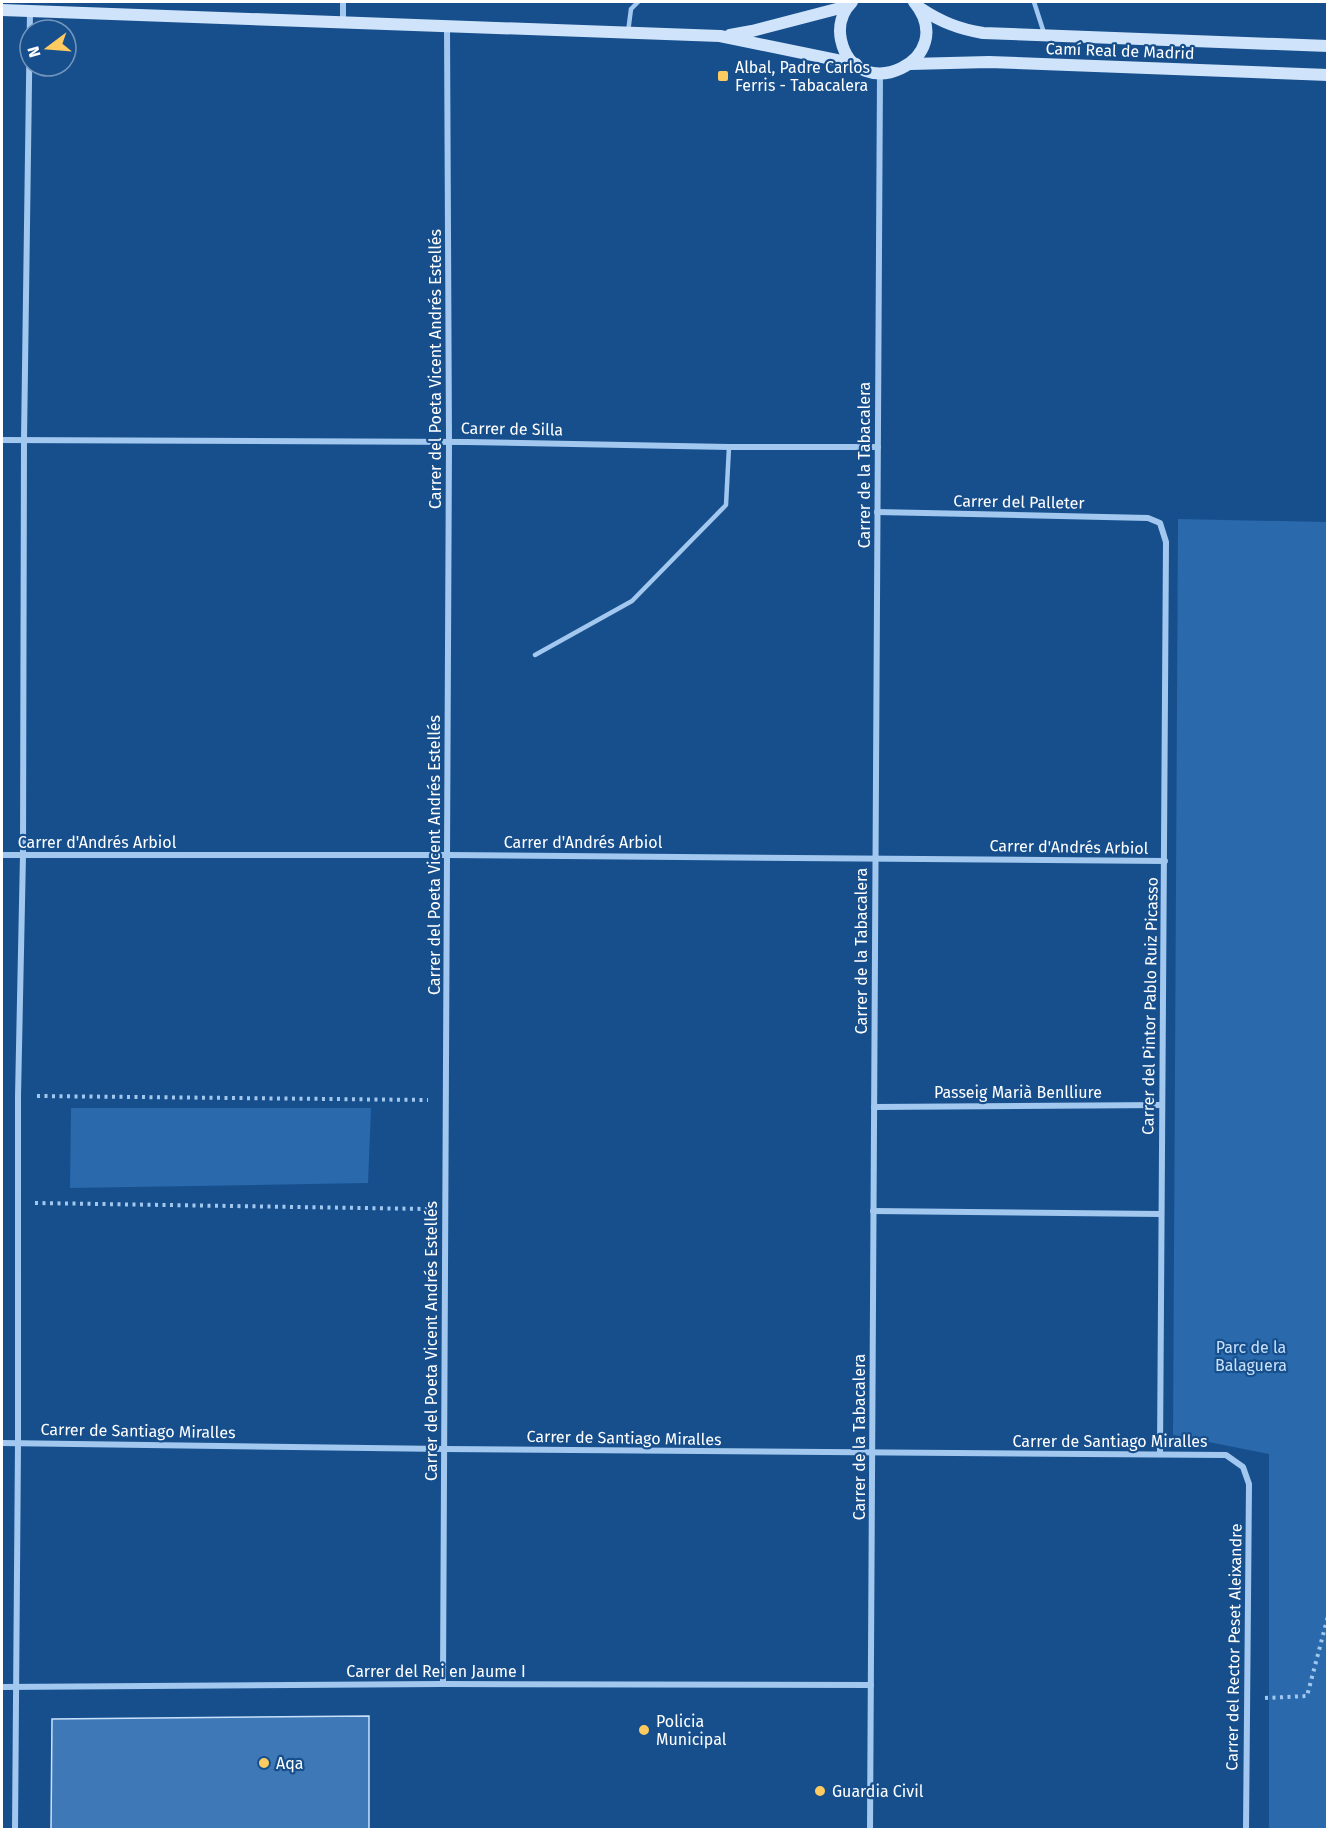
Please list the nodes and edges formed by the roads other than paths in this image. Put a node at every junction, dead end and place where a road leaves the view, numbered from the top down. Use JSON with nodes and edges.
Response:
{"nodes":[{"id":1,"x":343,"y":2,"type":"edge"},
{"id":2,"x":638,"y":2,"type":"edge"},
{"id":3,"x":1034,"y":2,"type":"edge"},
{"id":4,"x":916,"y":3,"type":"edge"},
{"id":5,"x":850,"y":4,"type":"edge"},
{"id":6,"x":2,"y":10,"type":"edge"},
{"id":7,"x":30,"y":11,"type":"junction"},
{"id":8,"x":343,"y":21,"type":"junction"},
{"id":9,"x":447,"y":26,"type":"junction"},
{"id":10,"x":628,"y":32,"type":"junction"},
{"id":11,"x":1044,"y":35,"type":"junction"},
{"id":12,"x":720,"y":36,"type":"junction"},
{"id":13,"x":1328,"y":46,"type":"edge"},
{"id":14,"x":856,"y":64,"type":"junction"},
{"id":15,"x":910,"y":64,"type":"junction"},
{"id":16,"x":880,"y":74,"type":"junction"},
{"id":17,"x":1328,"y":75,"type":"edge"},
{"id":18,"x":2,"y":440,"type":"edge"},
{"id":19,"x":24,"y":440,"type":"junction"},
{"id":20,"x":449,"y":442,"type":"junction"},
{"id":21,"x":729,"y":447,"type":"junction"},
{"id":22,"x":878,"y":447,"type":"junction"},
{"id":23,"x":877,"y":512,"type":"junction"},
{"id":24,"x":1160,"y":523,"type":"joint"},
{"id":25,"x":535,"y":655,"type":"dead end"},
{"id":26,"x":2,"y":855,"type":"edge"},
{"id":27,"x":23,"y":855,"type":"junction"},
{"id":28,"x":447,"y":855,"type":"junction"},
{"id":29,"x":875,"y":858,"type":"junction"},
{"id":30,"x":1165,"y":861,"type":"junction"},
{"id":31,"x":1162,"y":1104,"type":"junction"},
{"id":32,"x":874,"y":1107,"type":"junction"},
{"id":33,"x":873,"y":1211,"type":"junction"},
{"id":34,"x":1161,"y":1214,"type":"junction"},
{"id":35,"x":2,"y":1443,"type":"edge"},
{"id":36,"x":18,"y":1443,"type":"junction"},
{"id":37,"x":444,"y":1449,"type":"junction"},
{"id":38,"x":872,"y":1453,"type":"junction"},
{"id":39,"x":1160,"y":1454,"type":"junction"},
{"id":40,"x":1243,"y":1467,"type":"joint"},
{"id":41,"x":443,"y":1684,"type":"junction"},
{"id":42,"x":871,"y":1685,"type":"junction"},
{"id":43,"x":2,"y":1687,"type":"edge"},
{"id":44,"x":16,"y":1688,"type":"junction"},
{"id":45,"x":15,"y":1830,"type":"edge"},
{"id":46,"x":870,"y":1830,"type":"edge"},
{"id":47,"x":1246,"y":1830,"type":"edge"}],
"edges":[{"from":1,"to":8,"type":"street"},
{"from":2,"to":10,"type":"lane"},
{"from":3,"to":11,"type":"lane"},
{"from":4,"to":11,"type":"street","name":"Camí Real de Madrid"},
{"from":4,"to":15,"type":"street"},
{"from":5,"to":12,"type":"street"},
{"from":5,"to":14,"type":"street"},
{"from":6,"to":7,"type":"street"},
{"from":7,"to":8,"type":"street"},
{"from":7,"to":19,"type":"street"},
{"from":8,"to":9,"type":"street"},
{"from":9,"to":10,"type":"street"},
{"from":9,"to":20,"type":"street","name":"Carrer del Poeta Vicent Andrés Estellés"},
{"from":10,"to":12,"type":"street"},
{"from":11,"to":13,"type":"street","name":"Camí Real de Madrid"},
{"from":12,"to":14,"type":"street"},
{"from":14,"to":16,"type":"street"},
{"from":15,"to":16,"type":"street","name":"Camí Real de Madrid"},
{"from":15,"to":17,"type":"street","name":"Camí Real de Madrid"},
{"from":16,"to":22,"type":"street","name":"Carrer de la Tabacalera"},
{"from":18,"to":19,"type":"street","name":"Carrer de Silla"},
{"from":19,"to":20,"type":"street","name":"Carrer de Silla"},
{"from":19,"to":27,"type":"street"},
{"from":20,"to":21,"type":"street","name":"Carrer de Silla"},
{"from":20,"to":28,"type":"street","name":"Carrer del Poeta Vicent Andrés Estellés"},
{"from":21,"to":22,"type":"street","name":"Carrer de Silla"},
{"from":21,"to":25,"type":"lane"},
{"from":22,"to":23,"type":"street","name":"Carrer de la Tabacalera"},
{"from":23,"to":24,"type":"street","name":"Carrer del Palleter"},
{"from":23,"to":29,"type":"street","name":"Carrer de la Tabacalera"},
{"from":24,"to":30,"type":"street","name":"Carrer del Pintor Pablo Ruiz Picasso"},
{"from":26,"to":27,"type":"street","name":"Carrer d'Andrés Arbiol"},
{"from":27,"to":28,"type":"street","name":"Carrer d'Andrés Arbiol"},
{"from":27,"to":36,"type":"street"},
{"from":28,"to":29,"type":"street","name":"Carrer d'Andrés Arbiol"},
{"from":28,"to":37,"type":"street","name":"Carrer del Poeta Vicent Andrés Estellés"},
{"from":29,"to":30,"type":"street","name":"Carrer d'Andrés Arbiol"},
{"from":29,"to":32,"type":"street","name":"Carrer de la Tabacalera"},
{"from":30,"to":31,"type":"street","name":"Carrer del Pintor Pablo Ruiz Picasso"},
{"from":31,"to":32,"type":"street","name":"Passeig Marià Benlliure"},
{"from":31,"to":34,"type":"street","name":"Carrer del Pintor Pablo Ruiz Picasso"},
{"from":32,"to":33,"type":"street","name":"Carrer de la Tabacalera"},
{"from":33,"to":34,"type":"street"},
{"from":33,"to":38,"type":"street","name":"Carrer de la Tabacalera"},
{"from":34,"to":39,"type":"street","name":"Carrer del Pintor Pablo Ruiz Picasso"},
{"from":35,"to":36,"type":"street","name":"Carrer de Santiago Miralles"},
{"from":36,"to":37,"type":"street","name":"Carrer de Santiago Miralles"},
{"from":36,"to":44,"type":"street"},
{"from":37,"to":38,"type":"street","name":"Carrer de Santiago Miralles"},
{"from":37,"to":41,"type":"street","name":"Carrer del Poeta Vicent Andrés Estellés"},
{"from":38,"to":39,"type":"street","name":"Carrer de Santiago Miralles"},
{"from":38,"to":42,"type":"street","name":"Carrer de la Tabacalera"},
{"from":39,"to":40,"type":"street","name":"Carrer de Santiago Miralles"},
{"from":40,"to":47,"type":"street","name":"Carrer del Rector Peset Aleixandre"},
{"from":41,"to":42,"type":"street","name":"Carrer del Rei en Jaume I"},
{"from":41,"to":44,"type":"street","name":"Carrer del Rei en Jaume I"},
{"from":42,"to":46,"type":"street","name":"Carrer de la Tabacalera"},
{"from":43,"to":44,"type":"street","name":"Carrer del Rei en Jaume I"},
{"from":44,"to":45,"type":"street"}]}
